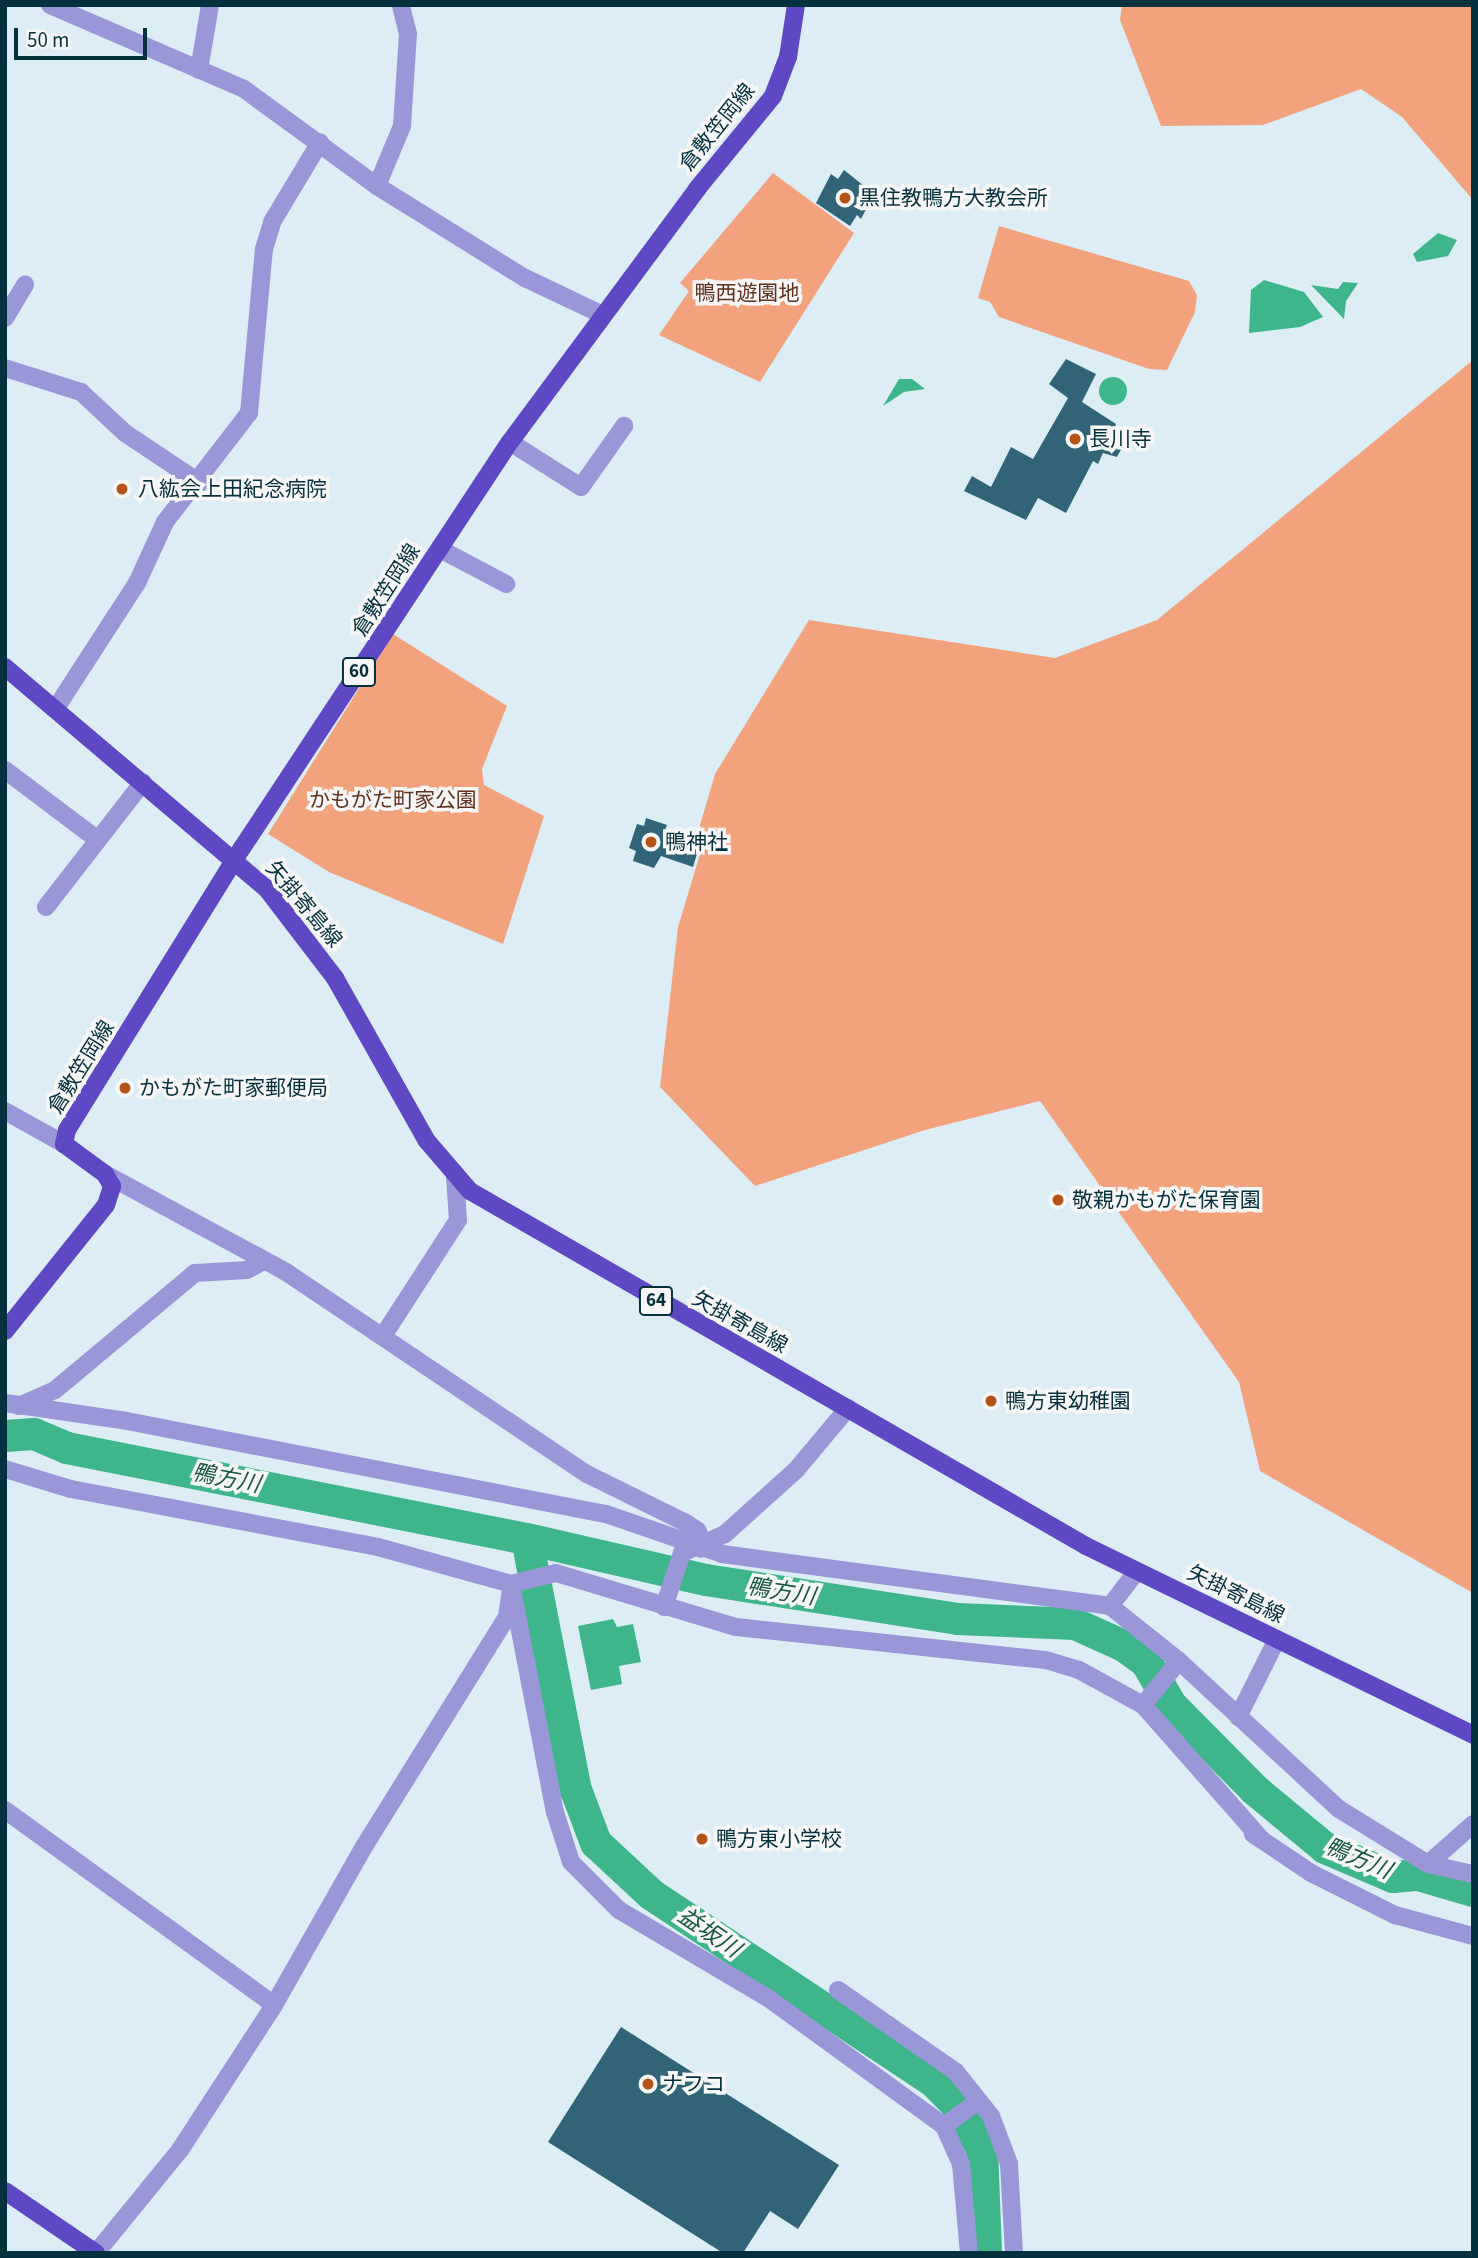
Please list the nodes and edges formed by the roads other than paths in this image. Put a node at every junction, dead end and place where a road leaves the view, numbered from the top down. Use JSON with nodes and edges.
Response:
{"nodes":[{"id":1,"x":50,"y":5,"type":"edge"},
{"id":2,"x":209,"y":5,"type":"edge"},
{"id":3,"x":401,"y":5,"type":"edge"},
{"id":4,"x":796,"y":5,"type":"edge"},
{"id":5,"x":199,"y":70,"type":"junction"},
{"id":6,"x":320,"y":142,"type":"junction"},
{"id":7,"x":377,"y":186,"type":"junction"},
{"id":8,"x":25,"y":285,"type":"dead end"},
{"id":9,"x":603,"y":315,"type":"junction"},
{"id":10,"x":5,"y":317,"type":"edge"},
{"id":11,"x":5,"y":369,"type":"edge"},
{"id":12,"x":624,"y":426,"type":"dead end"},
{"id":13,"x":510,"y":442,"type":"junction"},
{"id":14,"x":200,"y":483,"type":"junction"},
{"id":15,"x":440,"y":549,"type":"junction"},
{"id":16,"x":506,"y":584,"type":"dead end"},
{"id":17,"x":5,"y":667,"type":"edge"},
{"id":18,"x":56,"y":708,"type":"junction"},
{"id":19,"x":5,"y":770,"type":"edge"},
{"id":20,"x":143,"y":782,"type":"junction"},
{"id":21,"x":98,"y":840,"type":"junction"},
{"id":22,"x":237,"y":863,"type":"junction"},
{"id":23,"x":46,"y":907,"type":"dead end"},
{"id":24,"x":5,"y":1111,"type":"edge"},
{"id":25,"x":64,"y":1144,"type":"junction"},
{"id":26,"x":106,"y":1174,"type":"junction"},
{"id":27,"x":455,"y":1177,"type":"junction"},
{"id":28,"x":263,"y":1261,"type":"junction"},
{"id":29,"x":5,"y":1331,"type":"edge"},
{"id":30,"x":383,"y":1336,"type":"junction"},
{"id":31,"x":11,"y":1405,"type":"edge"},
{"id":32,"x":848,"y":1408,"type":"junction"},
{"id":33,"x":5,"y":1469,"type":"edge"},
{"id":34,"x":701,"y":1549,"type":"junction"},
{"id":35,"x":1137,"y":1570,"type":"junction"},
{"id":36,"x":512,"y":1584,"type":"junction"},
{"id":37,"x":666,"y":1601,"type":"junction"},
{"id":38,"x":1110,"y":1606,"type":"junction"},
{"id":39,"x":1277,"y":1639,"type":"junction"},
{"id":40,"x":1179,"y":1661,"type":"junction"},
{"id":41,"x":1147,"y":1703,"type":"junction"},
{"id":42,"x":1238,"y":1717,"type":"junction"},
{"id":43,"x":1473,"y":1735,"type":"edge"},
{"id":44,"x":5,"y":1810,"type":"edge"},
{"id":45,"x":1473,"y":1824,"type":"edge"},
{"id":46,"x":1428,"y":1864,"type":"junction"},
{"id":47,"x":1473,"y":1874,"type":"edge"},
{"id":48,"x":1473,"y":1936,"type":"edge"},
{"id":49,"x":838,"y":1990,"type":"dead end"},
{"id":50,"x":274,"y":2005,"type":"junction"},
{"id":51,"x":978,"y":2101,"type":"junction"},
{"id":52,"x":944,"y":2126,"type":"junction"},
{"id":53,"x":5,"y":2191,"type":"edge"},
{"id":54,"x":96,"y":2253,"type":"edge"},
{"id":55,"x":969,"y":2253,"type":"edge"},
{"id":56,"x":1014,"y":2253,"type":"edge"}],
"edges":[{"from":1,"to":5,"type":"street"},
{"from":2,"to":5,"type":"street"},
{"from":3,"to":7,"type":"street"},
{"from":4,"to":9,"type":"main road","name":"倉敷笠岡線","number":"60"},
{"from":5,"to":6,"type":"street"},
{"from":6,"to":7,"type":"street"},
{"from":6,"to":14,"type":"street"},
{"from":7,"to":9,"type":"street"},
{"from":8,"to":10,"type":"street"},
{"from":9,"to":13,"type":"main road","name":"倉敷笠岡線","number":"60"},
{"from":11,"to":14,"type":"street"},
{"from":12,"to":13,"type":"street"},
{"from":13,"to":15,"type":"main road","name":"倉敷笠岡線","number":"60"},
{"from":14,"to":18,"type":"street"},
{"from":15,"to":16,"type":"street"},
{"from":15,"to":22,"type":"main road","name":"倉敷笠岡線","number":"60"},
{"from":17,"to":18,"type":"main road","name":"矢掛寄島線","number":"64"},
{"from":18,"to":20,"type":"main road","name":"矢掛寄島線","number":"64"},
{"from":19,"to":21,"type":"street"},
{"from":20,"to":21,"type":"street"},
{"from":20,"to":22,"type":"main road","name":"矢掛寄島線","number":"64"},
{"from":21,"to":23,"type":"street"},
{"from":22,"to":25,"type":"main road","name":"倉敷笠岡線","number":"60"},
{"from":22,"to":27,"type":"main road","name":"矢掛寄島線","number":"64"},
{"from":24,"to":25,"type":"street"},
{"from":25,"to":26,"type":"main road","name":"倉敷笠岡線"},
{"from":26,"to":28,"type":"street"},
{"from":26,"to":29,"type":"main road"},
{"from":27,"to":30,"type":"street"},
{"from":27,"to":32,"type":"main road","name":"矢掛寄島線","number":"64"},
{"from":28,"to":30,"type":"street"},
{"from":28,"to":31,"type":"street"},
{"from":30,"to":34,"type":"street"},
{"from":31,"to":34,"type":"street"},
{"from":32,"to":34,"type":"street"},
{"from":32,"to":35,"type":"main road","name":"矢掛寄島線","number":"64"},
{"from":33,"to":36,"type":"street"},
{"from":34,"to":37,"type":"street"},
{"from":34,"to":38,"type":"street"},
{"from":35,"to":38,"type":"street"},
{"from":35,"to":39,"type":"main road","name":"矢掛寄島線","number":"64"},
{"from":36,"to":37,"type":"street"},
{"from":36,"to":50,"type":"street"},
{"from":36,"to":52,"type":"street"},
{"from":37,"to":41,"type":"street"},
{"from":38,"to":40,"type":"street"},
{"from":39,"to":42,"type":"street"},
{"from":39,"to":43,"type":"main road","name":"矢掛寄島線","number":"64"},
{"from":40,"to":41,"type":"street"},
{"from":40,"to":42,"type":"street"},
{"from":41,"to":48,"type":"street"},
{"from":42,"to":46,"type":"street"},
{"from":44,"to":50,"type":"street"},
{"from":45,"to":46,"type":"street"},
{"from":46,"to":47,"type":"street"},
{"from":49,"to":51,"type":"street"},
{"from":50,"to":54,"type":"street"},
{"from":51,"to":52,"type":"street"},
{"from":51,"to":56,"type":"street"},
{"from":52,"to":55,"type":"street"},
{"from":53,"to":54,"type":"main road"}]}
